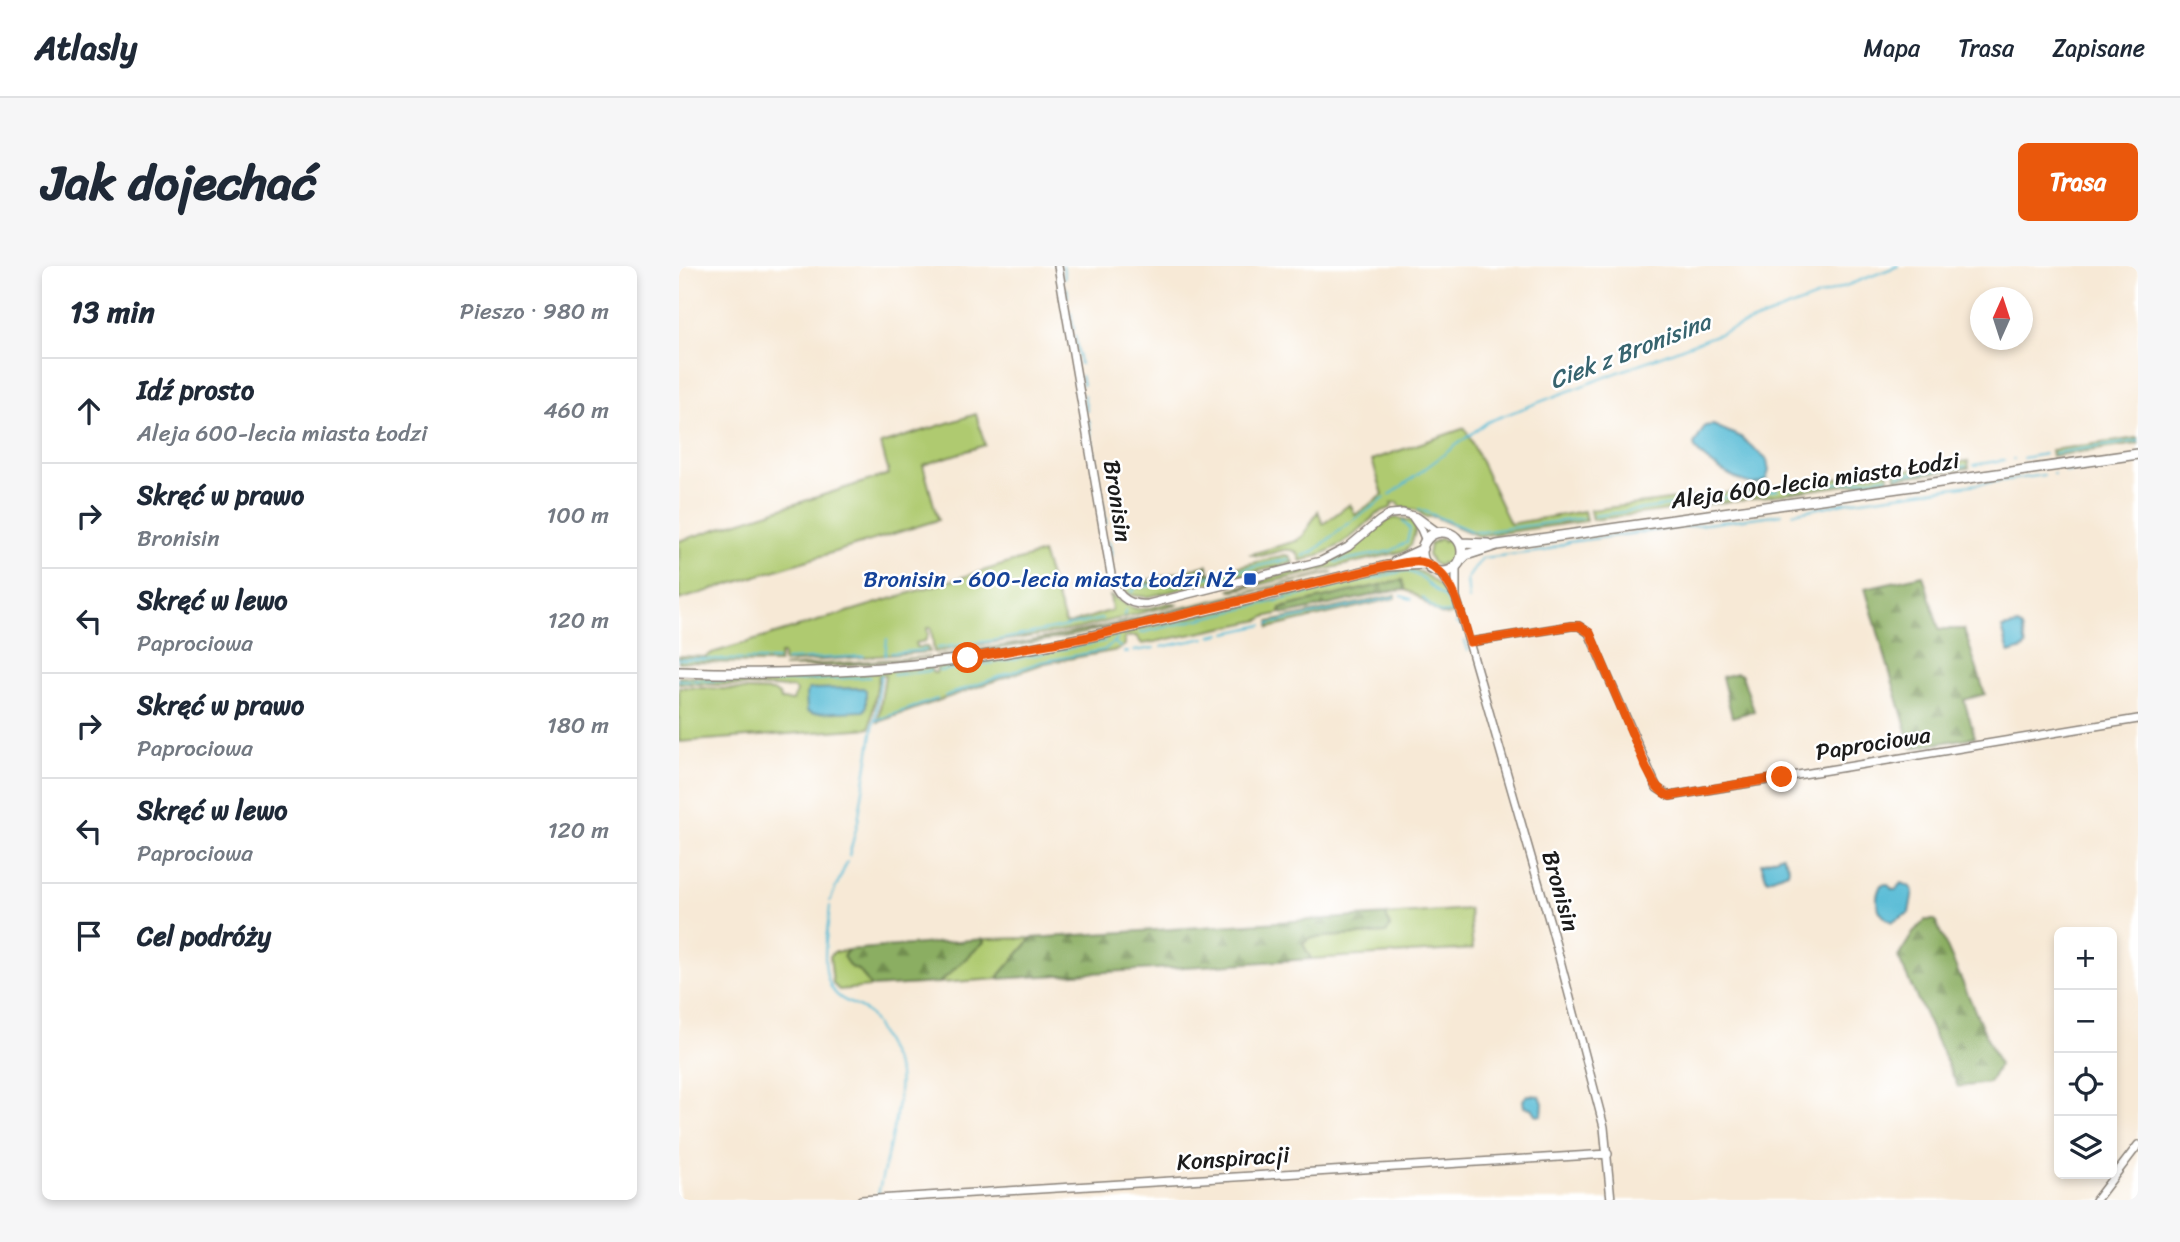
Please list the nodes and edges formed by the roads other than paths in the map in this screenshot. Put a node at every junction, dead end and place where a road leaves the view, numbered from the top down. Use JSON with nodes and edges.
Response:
{"nodes":[{"id":1,"x":1058,"y":266,"type":"edge"},
{"id":2,"x":2138,"y":454,"type":"edge"},
{"id":3,"x":1411,"y":516,"type":"junction"},
{"id":4,"x":1439,"y":533,"type":"junction"},
{"id":5,"x":1460,"y":543,"type":"junction"},
{"id":6,"x":1424,"y":545,"type":"junction"},
{"id":7,"x":1497,"y":545,"type":"junction"},
{"id":8,"x":1458,"y":563,"type":"junction"},
{"id":9,"x":1427,"y":564,"type":"junction"},
{"id":10,"x":1387,"y":566,"type":"junction"},
{"id":11,"x":1440,"y":572,"type":"junction"},
{"id":12,"x":1456,"y":597,"type":"junction"},
{"id":13,"x":1470,"y":642,"type":"junction"},
{"id":14,"x":679,"y":672,"type":"edge"},
{"id":15,"x":2138,"y":719,"type":"edge"},
{"id":16,"x":2138,"y":1145,"type":"edge"},
{"id":17,"x":1608,"y":1154,"type":"junction"},
{"id":18,"x":861,"y":1200,"type":"edge"},
{"id":19,"x":1611,"y":1200,"type":"edge"},
{"id":20,"x":2096,"y":1200,"type":"edge"}],
"edges":[{"from":1,"to":3,"type":"street","name":"Bronisin"},
{"from":2,"to":7,"type":"main road","name":"Aleja 600-lecia miasta Łodzi"},
{"from":3,"to":4,"type":"street"},
{"from":3,"to":6,"type":"street"},
{"from":4,"to":5,"type":"main road"},
{"from":4,"to":6,"type":"main road"},
{"from":5,"to":7,"type":"main road","name":"Aleja 600-lecia miasta Łodzi"},
{"from":5,"to":8,"type":"main road"},
{"from":6,"to":9,"type":"main road"},
{"from":6,"to":10,"type":"main road"},
{"from":7,"to":8,"type":"main road","name":"Aleja 600-lecia miasta Łodzi"},
{"from":8,"to":11,"type":"main road"},
{"from":8,"to":12,"type":"street","name":"Bronisin"},
{"from":9,"to":10,"type":"main road"},
{"from":9,"to":11,"type":"main road"},
{"from":10,"to":14,"type":"main road"},
{"from":11,"to":12,"type":"street","name":"Bronisin"},
{"from":12,"to":13,"type":"street","name":"Bronisin"},
{"from":13,"to":15,"type":"street","name":"Paprociowa"},
{"from":13,"to":17,"type":"street","name":"Bronisin"},
{"from":16,"to":20,"type":"street"},
{"from":17,"to":18,"type":"street","name":"Konspiracji"},
{"from":17,"to":19,"type":"street","name":"Bronisin"}]}
